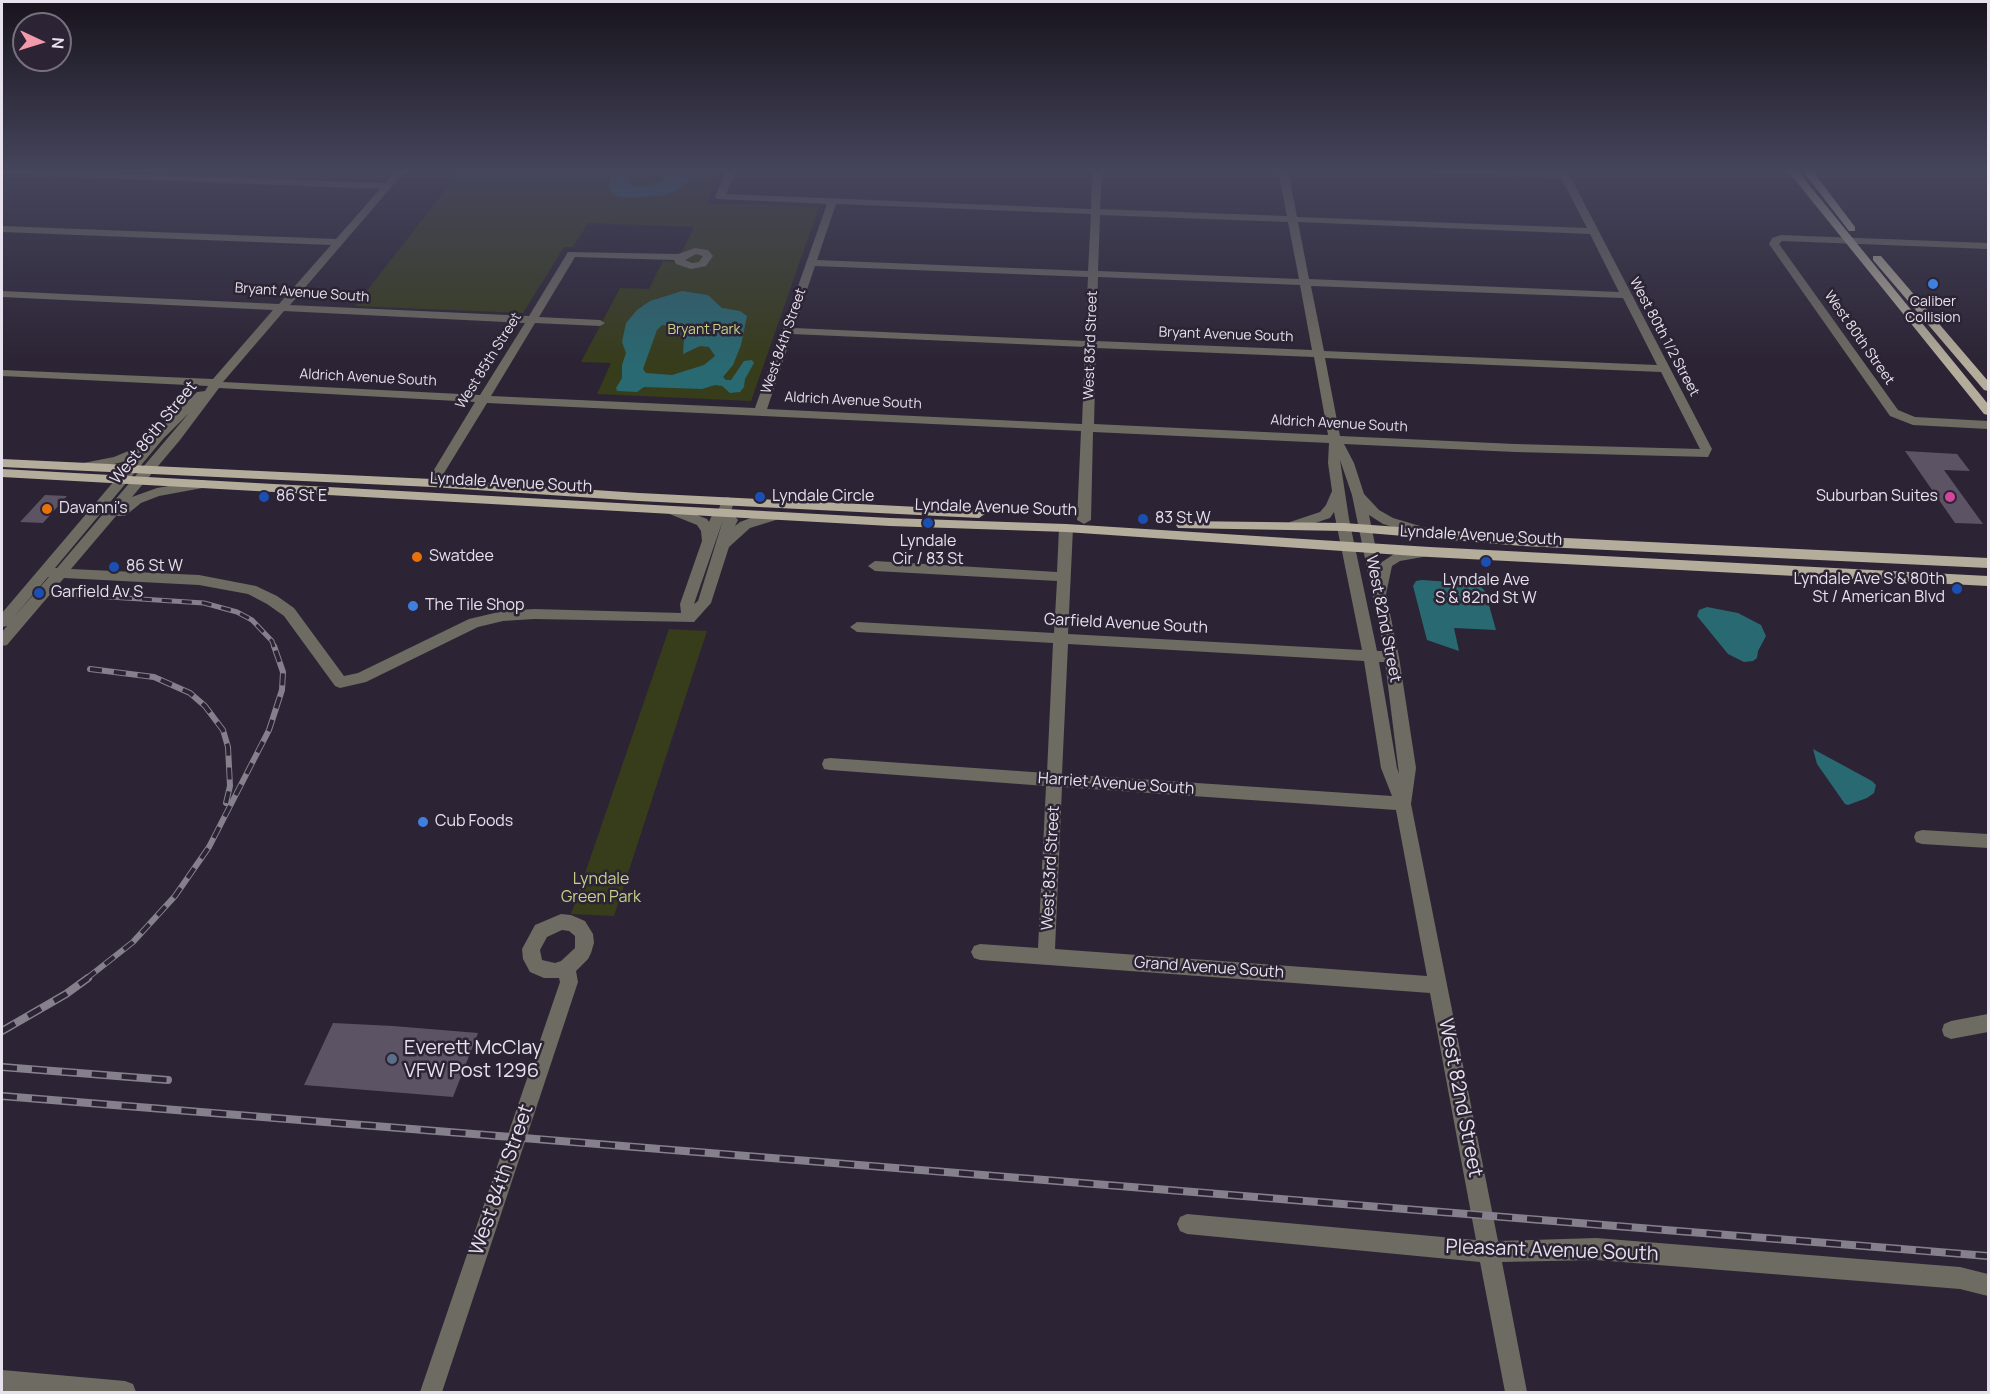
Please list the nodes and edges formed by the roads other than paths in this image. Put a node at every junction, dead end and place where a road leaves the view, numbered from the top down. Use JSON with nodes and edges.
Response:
{"nodes":[{"id":1,"x":158,"y":235,"type":"edge"},
{"id":2,"x":344,"y":235,"type":"edge"},
{"id":3,"x":820,"y":235,"type":"edge"},
{"id":4,"x":1095,"y":235,"type":"edge"},
{"id":5,"x":1296,"y":235,"type":"edge"},
{"id":6,"x":1593,"y":235,"type":"edge"},
{"id":7,"x":1852,"y":235,"type":"edge"},
{"id":8,"x":1853,"y":235,"type":"edge"},
{"id":9,"x":1857,"y":241,"type":"junction"},
{"id":10,"x":338,"y":242,"type":"junction"},
{"id":11,"x":1989,"y":246,"type":"edge"},
{"id":12,"x":679,"y":257,"type":"dead end"},
{"id":13,"x":811,"y":262,"type":"junction"},
{"id":14,"x":1093,"y":274,"type":"junction"},
{"id":15,"x":1305,"y":282,"type":"junction"},
{"id":16,"x":2,"y":294,"type":"edge"},
{"id":17,"x":1625,"y":296,"type":"junction"},
{"id":18,"x":281,"y":308,"type":"junction"},
{"id":19,"x":532,"y":320,"type":"junction"},
{"id":20,"x":600,"y":323,"type":"dead end"},
{"id":21,"x":788,"y":331,"type":"junction"},
{"id":22,"x":1091,"y":344,"type":"junction"},
{"id":23,"x":1318,"y":354,"type":"junction"},
{"id":24,"x":1664,"y":369,"type":"junction"},
{"id":25,"x":2,"y":373,"type":"edge"},
{"id":26,"x":216,"y":383,"type":"junction"},
{"id":27,"x":1989,"y":388,"type":"edge"},
{"id":28,"x":483,"y":399,"type":"junction"},
{"id":29,"x":1989,"y":411,"type":"edge"},
{"id":30,"x":760,"y":412,"type":"junction"},
{"id":31,"x":1989,"y":425,"type":"edge"},
{"id":32,"x":1088,"y":427,"type":"junction"},
{"id":33,"x":157,"y":438,"type":"junction"},
{"id":34,"x":1335,"y":438,"type":"junction"},
{"id":35,"x":1704,"y":454,"type":"joint"},
{"id":36,"x":2,"y":463,"type":"edge"},
{"id":37,"x":87,"y":466,"type":"junction"},
{"id":38,"x":132,"y":467,"type":"junction"},
{"id":39,"x":149,"y":468,"type":"junction"},
{"id":40,"x":2,"y":473,"type":"edge"},
{"id":41,"x":122,"y":479,"type":"junction"},
{"id":42,"x":139,"y":480,"type":"junction"},
{"id":43,"x":432,"y":483,"type":"junction"},
{"id":44,"x":204,"y":484,"type":"junction"},
{"id":45,"x":1338,"y":490,"type":"junction"},
{"id":46,"x":1358,"y":495,"type":"junction"},
{"id":47,"x":726,"y":507,"type":"junction"},
{"id":48,"x":672,"y":510,"type":"junction"},
{"id":49,"x":774,"y":516,"type":"junction"},
{"id":50,"x":1084,"y":520,"type":"junction"},
{"id":51,"x":1295,"y":525,"type":"junction"},
{"id":52,"x":1344,"y":527,"type":"junction"},
{"id":53,"x":1066,"y":528,"type":"junction"},
{"id":54,"x":1365,"y":528,"type":"junction"},
{"id":55,"x":98,"y":529,"type":"junction"},
{"id":56,"x":1425,"y":532,"type":"junction"},
{"id":57,"x":716,"y":544,"type":"junction"},
{"id":58,"x":1347,"y":546,"type":"junction"},
{"id":59,"x":1369,"y":547,"type":"junction"},
{"id":60,"x":1430,"y":552,"type":"junction"},
{"id":61,"x":1989,"y":563,"type":"edge"},
{"id":62,"x":875,"y":566,"type":"dead end"},
{"id":63,"x":43,"y":572,"type":"junction"},
{"id":64,"x":61,"y":572,"type":"junction"},
{"id":65,"x":1064,"y":577,"type":"junction"},
{"id":66,"x":1989,"y":581,"type":"edge"},
{"id":67,"x":1379,"y":599,"type":"junction"},
{"id":68,"x":2,"y":622,"type":"edge"},
{"id":69,"x":857,"y":627,"type":"dead end"},
{"id":70,"x":1061,"y":639,"type":"junction"},
{"id":71,"x":2,"y":641,"type":"edge"},
{"id":72,"x":1371,"y":656,"type":"junction"},
{"id":73,"x":1392,"y":657,"type":"junction"},
{"id":74,"x":830,"y":764,"type":"dead end"},
{"id":75,"x":1055,"y":780,"type":"junction"},
{"id":76,"x":1403,"y":804,"type":"junction"},
{"id":77,"x":1922,"y":837,"type":"dead end"},
{"id":78,"x":1989,"y":841,"type":"edge"},
{"id":79,"x":980,"y":952,"type":"dead end"},
{"id":80,"x":1046,"y":956,"type":"junction"},
{"id":81,"x":566,"y":968,"type":"dead end"},
{"id":82,"x":1438,"y":985,"type":"junction"},
{"id":83,"x":1989,"y":1023,"type":"edge"},
{"id":84,"x":1951,"y":1030,"type":"dead end"},
{"id":85,"x":1187,"y":1224,"type":"dead end"},
{"id":86,"x":1489,"y":1252,"type":"junction"},
{"id":87,"x":1989,"y":1285,"type":"edge"},
{"id":88,"x":2,"y":1381,"type":"edge"},
{"id":89,"x":125,"y":1392,"type":"edge"},
{"id":90,"x":431,"y":1392,"type":"edge"},
{"id":91,"x":1516,"y":1392,"type":"edge"}],
"edges":[{"from":1,"to":10,"type":"street"},
{"from":2,"to":10,"type":"street","name":"West 86th Street"},
{"from":3,"to":13,"type":"street","name":"West 84th Street"},
{"from":4,"to":14,"type":"street","name":"West 83rd Street"},
{"from":5,"to":15,"type":"street","name":"West 82nd Street"},
{"from":6,"to":17,"type":"street","name":"West 80th 1/2 Street"},
{"from":7,"to":9,"type":"main road"},
{"from":8,"to":9,"type":"main road"},
{"from":9,"to":11,"type":"street"},
{"from":9,"to":27,"type":"main road"},
{"from":9,"to":29,"type":"main road"},
{"from":9,"to":31,"type":"street","name":"West 80th Street"},
{"from":10,"to":18,"type":"street","name":"West 86th Street"},
{"from":12,"to":19,"type":"street","name":"West 85th Street"},
{"from":13,"to":14,"type":"street"},
{"from":13,"to":21,"type":"street","name":"West 84th Street"},
{"from":14,"to":15,"type":"street"},
{"from":14,"to":22,"type":"street","name":"West 83rd Street"},
{"from":15,"to":17,"type":"street"},
{"from":15,"to":23,"type":"street","name":"West 82nd Street"},
{"from":16,"to":18,"type":"street","name":"Bryant Avenue South"},
{"from":17,"to":24,"type":"street","name":"West 80th 1/2 Street"},
{"from":18,"to":19,"type":"street","name":"Bryant Avenue South"},
{"from":18,"to":26,"type":"street","name":"West 86th Street"},
{"from":19,"to":20,"type":"street","name":"Bryant Avenue South"},
{"from":19,"to":28,"type":"street","name":"West 85th Street"},
{"from":21,"to":22,"type":"street","name":"Bryant Avenue South"},
{"from":21,"to":30,"type":"street","name":"West 84th Street"},
{"from":22,"to":23,"type":"street","name":"Bryant Avenue South"},
{"from":22,"to":32,"type":"street","name":"West 83rd Street"},
{"from":23,"to":24,"type":"street","name":"Bryant Avenue South"},
{"from":23,"to":34,"type":"street","name":"West 82nd Street"},
{"from":24,"to":35,"type":"street","name":"West 80th 1/2 Street"},
{"from":25,"to":26,"type":"street","name":"Aldrich Avenue South"},
{"from":26,"to":28,"type":"street","name":"Aldrich Avenue South"},
{"from":26,"to":33,"type":"street","name":"West 86th Street"},
{"from":26,"to":39,"type":"street","name":"West 86th Street"},
{"from":28,"to":30,"type":"street","name":"Aldrich Avenue South"},
{"from":28,"to":43,"type":"street","name":"West 85th Street"},
{"from":30,"to":32,"type":"street","name":"Aldrich Avenue South"},
{"from":32,"to":34,"type":"street","name":"Aldrich Avenue South"},
{"from":32,"to":50,"type":"street","name":"West 83rd Street"},
{"from":33,"to":37,"type":"street"},
{"from":33,"to":38,"type":"street","name":"West 86th Street"},
{"from":34,"to":35,"type":"street","name":"Aldrich Avenue South"},
{"from":34,"to":45,"type":"street","name":"West 82nd Street"},
{"from":34,"to":46,"type":"street","name":"West 82nd Street"},
{"from":36,"to":37,"type":"main road","name":"Lyndale Avenue South"},
{"from":37,"to":38,"type":"main road","name":"Lyndale Avenue South"},
{"from":38,"to":39,"type":"main road","name":"Lyndale Avenue South"},
{"from":38,"to":41,"type":"street","name":"West 86th Street"},
{"from":39,"to":42,"type":"street","name":"West 86th Street"},
{"from":39,"to":43,"type":"main road","name":"Lyndale Avenue South"},
{"from":40,"to":41,"type":"main road","name":"Lyndale Avenue South"},
{"from":41,"to":42,"type":"main road","name":"Lyndale Avenue South"},
{"from":41,"to":63,"type":"street","name":"West 86th Street"},
{"from":42,"to":44,"type":"main road","name":"Lyndale Avenue South"},
{"from":42,"to":55,"type":"street","name":"West 86th Street"},
{"from":43,"to":47,"type":"main road","name":"Lyndale Avenue South"},
{"from":44,"to":48,"type":"main road","name":"Lyndale Avenue South"},
{"from":44,"to":55,"type":"street"},
{"from":45,"to":51,"type":"street"},
{"from":45,"to":52,"type":"street","name":"West 82nd Street"},
{"from":46,"to":54,"type":"street","name":"West 82nd Street"},
{"from":46,"to":56,"type":"street"},
{"from":47,"to":48,"type":"main road","name":"Lyndale Avenue South"},
{"from":47,"to":49,"type":"main road","name":"Lyndale Avenue South"},
{"from":47,"to":50,"type":"main road","name":"Lyndale Avenue South"},
{"from":47,"to":57,"type":"street"},
{"from":48,"to":57,"type":"street"},
{"from":49,"to":53,"type":"main road","name":"Lyndale Avenue South"},
{"from":49,"to":57,"type":"street"},
{"from":50,"to":51,"type":"main road","name":"Lyndale Avenue South"},
{"from":51,"to":52,"type":"main road","name":"Lyndale Avenue South"},
{"from":52,"to":54,"type":"main road","name":"Lyndale Avenue South"},
{"from":52,"to":58,"type":"street","name":"West 82nd Street"},
{"from":53,"to":58,"type":"main road","name":"Lyndale Avenue South"},
{"from":53,"to":65,"type":"street","name":"West 83rd Street"},
{"from":54,"to":56,"type":"main road","name":"Lyndale Avenue South"},
{"from":54,"to":59,"type":"street","name":"West 82nd Street"},
{"from":55,"to":64,"type":"street","name":"West 86th Street"},
{"from":56,"to":61,"type":"main road","name":"Lyndale Avenue South"},
{"from":57,"to":64,"type":"street"},
{"from":58,"to":59,"type":"main road","name":"Lyndale Avenue South"},
{"from":58,"to":72,"type":"street","name":"West 82nd Street"},
{"from":59,"to":60,"type":"main road","name":"Lyndale Avenue South"},
{"from":59,"to":67,"type":"street","name":"West 82nd Street"},
{"from":60,"to":66,"type":"main road","name":"Lyndale Avenue South"},
{"from":60,"to":67,"type":"street"},
{"from":62,"to":65,"type":"street"},
{"from":63,"to":64,"type":"street"},
{"from":63,"to":68,"type":"street","name":"West 86th Street"},
{"from":64,"to":71,"type":"street","name":"West 86th Street"},
{"from":65,"to":70,"type":"street","name":"West 83rd Street"},
{"from":67,"to":73,"type":"street","name":"West 82nd Street"},
{"from":69,"to":70,"type":"street","name":"Garfield Avenue South"},
{"from":70,"to":72,"type":"street","name":"Garfield Avenue South"},
{"from":70,"to":75,"type":"street","name":"West 83rd Street"},
{"from":72,"to":73,"type":"street","name":"Garfield Avenue South"},
{"from":72,"to":76,"type":"street","name":"West 82nd Street"},
{"from":73,"to":76,"type":"street","name":"West 82nd Street"},
{"from":74,"to":75,"type":"street","name":"Harriet Avenue South"},
{"from":75,"to":76,"type":"street","name":"Harriet Avenue South"},
{"from":75,"to":80,"type":"street","name":"West 83rd Street"},
{"from":76,"to":82,"type":"street","name":"West 82nd Street"},
{"from":77,"to":78,"type":"street"},
{"from":79,"to":80,"type":"street","name":"Grand Avenue South"},
{"from":80,"to":82,"type":"street","name":"Grand Avenue South"},
{"from":81,"to":90,"type":"street","name":"West 84th Street"},
{"from":82,"to":86,"type":"street","name":"West 82nd Street"},
{"from":83,"to":84,"type":"street"},
{"from":85,"to":86,"type":"street","name":"Pleasant Avenue South"},
{"from":86,"to":87,"type":"street","name":"Pleasant Avenue South"},
{"from":86,"to":91,"type":"street","name":"West 82nd Street"},
{"from":88,"to":89,"type":"street"}]}
